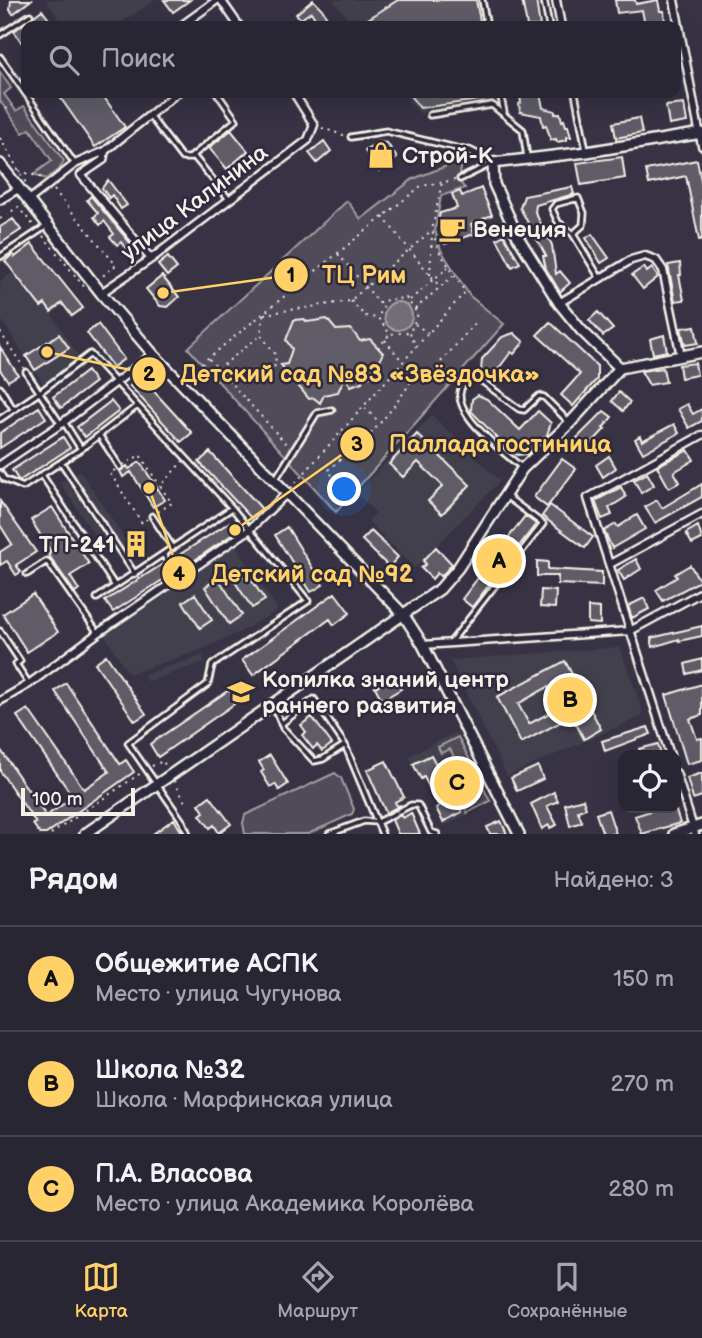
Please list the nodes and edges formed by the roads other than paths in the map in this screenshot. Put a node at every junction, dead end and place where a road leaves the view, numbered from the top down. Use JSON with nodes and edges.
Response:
{"nodes":[{"id":1,"x":219,"y":0,"type":"edge"},
{"id":2,"x":482,"y":0,"type":"edge"},
{"id":3,"x":544,"y":0,"type":"edge"},
{"id":4,"x":556,"y":0,"type":"edge"},
{"id":5,"x":674,"y":0,"type":"edge"},
{"id":6,"x":30,"y":15,"type":"dead end"},
{"id":7,"x":21,"y":21,"type":"edge"},
{"id":8,"x":21,"y":21,"type":"edge"},
{"id":9,"x":188,"y":21,"type":"edge"},
{"id":10,"x":235,"y":21,"type":"edge"},
{"id":11,"x":486,"y":21,"type":"edge"},
{"id":12,"x":548,"y":21,"type":"edge"},
{"id":13,"x":560,"y":21,"type":"edge"},
{"id":14,"x":678,"y":21,"type":"edge"},
{"id":15,"x":681,"y":34,"type":"edge"},
{"id":16,"x":0,"y":36,"type":"edge"},
{"id":17,"x":0,"y":57,"type":"edge"},
{"id":18,"x":21,"y":87,"type":"edge"},
{"id":19,"x":29,"y":98,"type":"edge"},
{"id":20,"x":171,"y":98,"type":"edge"},
{"id":21,"x":221,"y":98,"type":"edge"},
{"id":22,"x":297,"y":98,"type":"edge"},
{"id":23,"x":501,"y":98,"type":"edge"},
{"id":24,"x":576,"y":98,"type":"edge"},
{"id":25,"x":504,"y":114,"type":"junction"},
{"id":26,"x":149,"y":115,"type":"junction"},
{"id":27,"x":430,"y":115,"type":"dead end"},
{"id":28,"x":701,"y":133,"type":"edge"},
{"id":29,"x":351,"y":137,"type":"road end"},
{"id":30,"x":702,"y":146,"type":"edge"},
{"id":31,"x":105,"y":151,"type":"junction"},
{"id":32,"x":468,"y":151,"type":"joint"},
{"id":33,"x":587,"y":152,"type":"junction"},
{"id":34,"x":0,"y":155,"type":"edge"},
{"id":35,"x":189,"y":158,"type":"junction"},
{"id":36,"x":528,"y":159,"type":"junction"},
{"id":37,"x":493,"y":163,"type":"junction"},
{"id":38,"x":0,"y":164,"type":"edge"},
{"id":39,"x":75,"y":164,"type":"junction"},
{"id":40,"x":460,"y":179,"type":"road end"},
{"id":41,"x":20,"y":188,"type":"junction"},
{"id":42,"x":31,"y":198,"type":"junction"},
{"id":43,"x":229,"y":199,"type":"junction"},
{"id":44,"x":0,"y":200,"type":"edge"},
{"id":45,"x":48,"y":225,"type":"junction"},
{"id":46,"x":573,"y":234,"type":"junction"},
{"id":47,"x":0,"y":257,"type":"edge"},
{"id":48,"x":152,"y":259,"type":"junction"},
{"id":49,"x":600,"y":279,"type":"junction"},
{"id":50,"x":101,"y":293,"type":"junction"},
{"id":51,"x":559,"y":303,"type":"junction"},
{"id":52,"x":702,"y":352,"type":"edge"},
{"id":53,"x":153,"y":354,"type":"junction"},
{"id":54,"x":681,"y":356,"type":"junction"},
{"id":55,"x":620,"y":368,"type":"junction"},
{"id":56,"x":26,"y":372,"type":"road end"},
{"id":57,"x":114,"y":382,"type":"junction"},
{"id":58,"x":0,"y":388,"type":"edge"},
{"id":59,"x":40,"y":392,"type":"junction"},
{"id":60,"x":137,"y":406,"type":"junction"},
{"id":61,"x":14,"y":410,"type":"junction"},
{"id":62,"x":332,"y":410,"type":"dead end"},
{"id":63,"x":0,"y":419,"type":"edge"},
{"id":64,"x":62,"y":423,"type":"junction"},
{"id":65,"x":570,"y":423,"type":"junction"},
{"id":66,"x":99,"y":435,"type":"junction"},
{"id":67,"x":702,"y":435,"type":"edge"},
{"id":68,"x":81,"y":449,"type":"junction"},
{"id":69,"x":61,"y":462,"type":"junction"},
{"id":70,"x":0,"y":465,"type":"edge"},
{"id":71,"x":120,"y":467,"type":"road end"},
{"id":72,"x":522,"y":469,"type":"junction"},
{"id":73,"x":0,"y":473,"type":"edge"},
{"id":74,"x":42,"y":475,"type":"junction"},
{"id":75,"x":274,"y":482,"type":"junction"},
{"id":76,"x":286,"y":494,"type":"junction"},
{"id":77,"x":506,"y":496,"type":"junction"},
{"id":78,"x":232,"y":508,"type":"junction"},
{"id":79,"x":702,"y":514,"type":"edge"},
{"id":80,"x":152,"y":516,"type":"road end"},
{"id":81,"x":249,"y":530,"type":"junction"},
{"id":82,"x":173,"y":548,"type":"junction"},
{"id":83,"x":163,"y":554,"type":"junction"},
{"id":84,"x":610,"y":564,"type":"junction"},
{"id":85,"x":27,"y":573,"type":"dead end"},
{"id":86,"x":135,"y":574,"type":"junction"},
{"id":87,"x":179,"y":579,"type":"junction"},
{"id":88,"x":115,"y":586,"type":"junction"},
{"id":89,"x":702,"y":592,"type":"edge"},
{"id":90,"x":97,"y":598,"type":"dead end"},
{"id":91,"x":403,"y":614,"type":"junction"},
{"id":92,"x":0,"y":631,"type":"edge"},
{"id":93,"x":630,"y":631,"type":"junction"},
{"id":94,"x":98,"y":633,"type":"junction"},
{"id":95,"x":450,"y":643,"type":"junction"},
{"id":96,"x":423,"y":645,"type":"junction"},
{"id":97,"x":29,"y":684,"type":"junction"},
{"id":98,"x":0,"y":701,"type":"edge"},
{"id":99,"x":272,"y":704,"type":"junction"},
{"id":100,"x":281,"y":724,"type":"junction"},
{"id":101,"x":345,"y":745,"type":"junction"},
{"id":102,"x":668,"y":750,"type":"edge"},
{"id":103,"x":155,"y":784,"type":"junction"},
{"id":104,"x":681,"y":786,"type":"edge"},
{"id":105,"x":378,"y":822,"type":"junction"},
{"id":106,"x":697,"y":829,"type":"edge"},
{"id":107,"x":85,"y":834,"type":"edge"},
{"id":108,"x":188,"y":834,"type":"edge"},
{"id":109,"x":329,"y":834,"type":"edge"},
{"id":110,"x":382,"y":834,"type":"edge"},
{"id":111,"x":437,"y":834,"type":"edge"},
{"id":112,"x":519,"y":834,"type":"edge"},
{"id":113,"x":674,"y":834,"type":"edge"}],
"edges":[{"from":1,"to":9,"type":"street"},
{"from":1,"to":10,"type":"street"},
{"from":2,"to":11,"type":"lane"},
{"from":3,"to":12,"type":"lane"},
{"from":4,"to":13,"type":"street"},
{"from":5,"to":14,"type":"street"},
{"from":6,"to":8,"type":"lane"},
{"from":7,"to":16,"type":"lane"},
{"from":15,"to":28,"type":"street"},
{"from":17,"to":18,"type":"lane"},
{"from":19,"to":39,"type":"lane"},
{"from":20,"to":26,"type":"street"},
{"from":21,"to":35,"type":"lane"},
{"from":22,"to":43,"type":"street","name":"улица Калинина"},
{"from":23,"to":25,"type":"lane"},
{"from":24,"to":33,"type":"lane"},
{"from":25,"to":27,"type":"lane"},
{"from":25,"to":36,"type":"lane"},
{"from":26,"to":31,"type":"street"},
{"from":26,"to":35,"type":"lane"},
{"from":28,"to":30,"type":"street"},
{"from":28,"to":33,"type":"main road"},
{"from":29,"to":32,"type":"lane"},
{"from":31,"to":39,"type":"street"},
{"from":31,"to":48,"type":"street"},
{"from":32,"to":37,"type":"street"},
{"from":33,"to":36,"type":"main road"},
{"from":34,"to":41,"type":"main road"},
{"from":35,"to":43,"type":"lane"},
{"from":36,"to":37,"type":"main road"},
{"from":37,"to":40,"type":"lane"},
{"from":37,"to":51,"type":"main road"},
{"from":38,"to":41,"type":"main road"},
{"from":39,"to":42,"type":"street"},
{"from":41,"to":42,"type":"main road"},
{"from":41,"to":44,"type":"street"},
{"from":42,"to":45,"type":"main road"},
{"from":43,"to":48,"type":"street","name":"улица Калинина"},
{"from":45,"to":47,"type":"lane"},
{"from":45,"to":50,"type":"main road"},
{"from":46,"to":46,"type":"lane"},
{"from":46,"to":49,"type":"lane"},
{"from":48,"to":50,"type":"street","name":"улица Калинина"},
{"from":49,"to":51,"type":"street"},
{"from":49,"to":54,"type":"street"},
{"from":50,"to":53,"type":"main road"},
{"from":51,"to":55,"type":"main road"},
{"from":52,"to":54,"type":"main road"},
{"from":53,"to":57,"type":"street"},
{"from":53,"to":75,"type":"main road"},
{"from":54,"to":55,"type":"main road"},
{"from":55,"to":65,"type":"main road"},
{"from":56,"to":59,"type":"lane"},
{"from":57,"to":59,"type":"lane"},
{"from":57,"to":60,"type":"lane"},
{"from":57,"to":64,"type":"street"},
{"from":58,"to":61,"type":"lane"},
{"from":59,"to":61,"type":"lane"},
{"from":59,"to":64,"type":"lane"},
{"from":60,"to":66,"type":"lane"},
{"from":60,"to":78,"type":"lane"},
{"from":61,"to":63,"type":"lane"},
{"from":62,"to":75,"type":"lane"},
{"from":64,"to":68,"type":"lane"},
{"from":64,"to":70,"type":"street"},
{"from":65,"to":72,"type":"main road"},
{"from":65,"to":72,"type":"lane"},
{"from":66,"to":68,"type":"lane"},
{"from":66,"to":71,"type":"lane"},
{"from":67,"to":84,"type":"street"},
{"from":68,"to":69,"type":"lane"},
{"from":69,"to":74,"type":"lane"},
{"from":69,"to":86,"type":"lane"},
{"from":72,"to":77,"type":"main road"},
{"from":73,"to":74,"type":"lane"},
{"from":74,"to":88,"type":"lane"},
{"from":75,"to":76,"type":"main road"},
{"from":76,"to":81,"type":"street"},
{"from":76,"to":91,"type":"main road"},
{"from":77,"to":91,"type":"main road"},
{"from":77,"to":95,"type":"lane"},
{"from":78,"to":81,"type":"lane"},
{"from":78,"to":82,"type":"lane"},
{"from":79,"to":84,"type":"street"},
{"from":80,"to":82,"type":"lane"},
{"from":81,"to":87,"type":"street"},
{"from":81,"to":103,"type":"lane"},
{"from":82,"to":83,"type":"lane"},
{"from":83,"to":86,"type":"lane"},
{"from":83,"to":87,"type":"lane"},
{"from":84,"to":93,"type":"street"},
{"from":85,"to":94,"type":"lane"},
{"from":86,"to":88,"type":"lane"},
{"from":87,"to":94,"type":"street"},
{"from":88,"to":90,"type":"lane"},
{"from":89,"to":93,"type":"street"},
{"from":91,"to":96,"type":"main road"},
{"from":91,"to":99,"type":"main road"},
{"from":92,"to":97,"type":"lane"},
{"from":93,"to":95,"type":"street"},
{"from":93,"to":102,"type":"street"},
{"from":94,"to":97,"type":"street"},
{"from":95,"to":96,"type":"street"},
{"from":96,"to":112,"type":"main road"},
{"from":97,"to":98,"type":"street"},
{"from":99,"to":100,"type":"lane"},
{"from":99,"to":103,"type":"main road"},
{"from":100,"to":101,"type":"lane"},
{"from":100,"to":101,"type":"lane"},
{"from":101,"to":105,"type":"lane"},
{"from":103,"to":107,"type":"main road"},
{"from":103,"to":108,"type":"lane"},
{"from":104,"to":106,"type":"street"},
{"from":105,"to":109,"type":"lane"},
{"from":105,"to":110,"type":"lane"},
{"from":105,"to":111,"type":"lane"},
{"from":106,"to":113,"type":"main road"}]}
